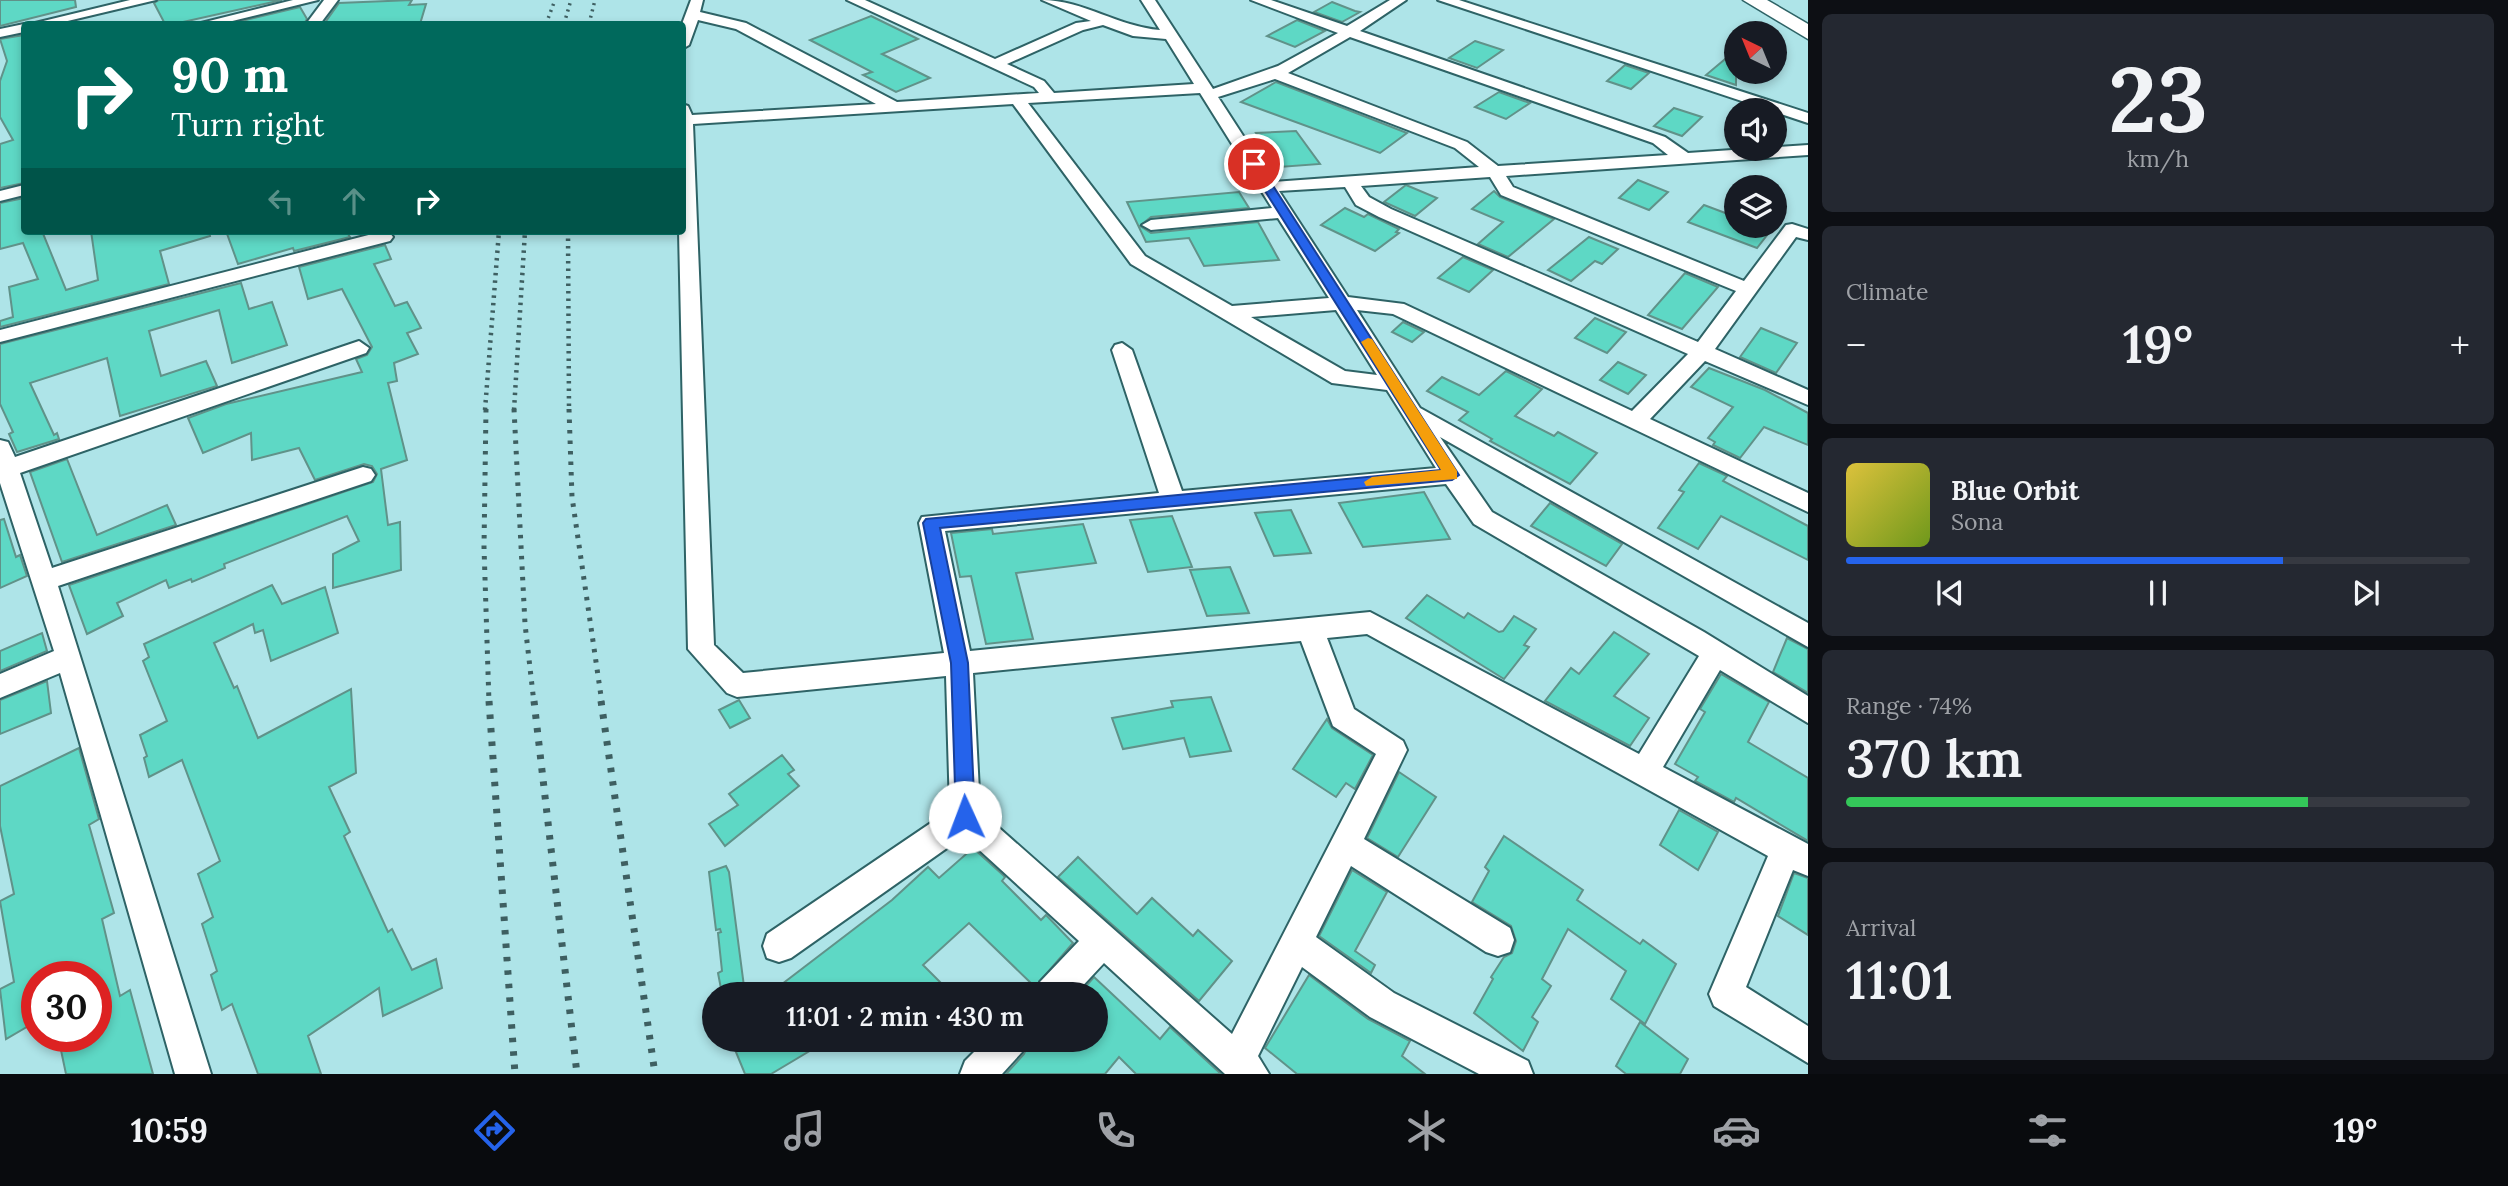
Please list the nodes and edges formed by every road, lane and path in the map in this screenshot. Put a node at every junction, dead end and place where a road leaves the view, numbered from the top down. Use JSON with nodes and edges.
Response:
{"nodes":[{"id":1,"x":149,"y":0,"type":"edge"},
{"id":2,"x":311,"y":0,"type":"edge"},
{"id":3,"x":331,"y":0,"type":"edge"},
{"id":4,"x":855,"y":0,"type":"edge"},
{"id":5,"x":1049,"y":0,"type":"edge"},
{"id":6,"x":1148,"y":0,"type":"edge"},
{"id":7,"x":1258,"y":0,"type":"edge"},
{"id":8,"x":1399,"y":0,"type":"edge"},
{"id":9,"x":1445,"y":0,"type":"edge"},
{"id":10,"x":1753,"y":0,"type":"edge"},
{"id":11,"x":1777,"y":0,"type":"edge"},
{"id":12,"x":694,"y":7,"type":"edge"},
{"id":13,"x":103,"y":10,"type":"junction"},
{"id":14,"x":44,"y":19,"type":"edge"},
{"id":15,"x":1808,"y":19,"type":"edge"},
{"id":16,"x":1102,"y":20,"type":"junction"},
{"id":17,"x":108,"y":21,"type":"edge"},
{"id":18,"x":218,"y":21,"type":"edge"},
{"id":19,"x":315,"y":21,"type":"edge"},
{"id":20,"x":21,"y":29,"type":"edge"},
{"id":21,"x":686,"y":32,"type":"edge"},
{"id":22,"x":1346,"y":32,"type":"junction"},
{"id":23,"x":0,"y":33,"type":"edge"},
{"id":24,"x":1808,"y":33,"type":"edge"},
{"id":25,"x":1170,"y":35,"type":"junction"},
{"id":26,"x":995,"y":64,"type":"junction"},
{"id":27,"x":1277,"y":74,"type":"junction"},
{"id":28,"x":1205,"y":91,"type":"junction"},
{"id":29,"x":1050,"y":97,"type":"junction"},
{"id":30,"x":1017,"y":99,"type":"junction"},
{"id":31,"x":894,"y":107,"type":"junction"},
{"id":32,"x":686,"y":114,"type":"edge"},
{"id":33,"x":1808,"y":118,"type":"edge"},
{"id":34,"x":1808,"y":150,"type":"edge"},
{"id":35,"x":1685,"y":159,"type":"junction"},
{"id":36,"x":1495,"y":172,"type":"junction"},
{"id":37,"x":686,"y":177,"type":"edge"},
{"id":38,"x":1351,"y":183,"type":"junction"},
{"id":39,"x":1269,"y":187,"type":"junction"},
{"id":40,"x":21,"y":191,"type":"edge"},
{"id":41,"x":0,"y":196,"type":"edge"},
{"id":42,"x":1285,"y":212,"type":"junction"},
{"id":43,"x":1151,"y":225,"type":"dead end"},
{"id":44,"x":1808,"y":235,"type":"edge"},
{"id":45,"x":384,"y":237,"type":"dead end"},
{"id":46,"x":1750,"y":290,"type":"junction"},
{"id":47,"x":1343,"y":303,"type":"junction"},
{"id":48,"x":1228,"y":313,"type":"junction"},
{"id":49,"x":0,"y":336,"type":"edge"},
{"id":50,"x":359,"y":348,"type":"dead end"},
{"id":51,"x":1122,"y":350,"type":"dead end"},
{"id":52,"x":1701,"y":353,"type":"junction"},
{"id":53,"x":1395,"y":384,"type":"junction"},
{"id":54,"x":1808,"y":398,"type":"edge"},
{"id":55,"x":1412,"y":412,"type":"junction"},
{"id":56,"x":1637,"y":419,"type":"junction"},
{"id":57,"x":3,"y":462,"type":"edge"},
{"id":58,"x":363,"y":475,"type":"dead end"},
{"id":59,"x":1452,"y":475,"type":"junction"},
{"id":60,"x":1174,"y":501,"type":"junction"},
{"id":61,"x":1808,"y":503,"type":"edge"},
{"id":62,"x":43,"y":581,"type":"junction"},
{"id":63,"x":1311,"y":628,"type":"junction"},
{"id":64,"x":1808,"y":636,"type":"edge"},
{"id":65,"x":1715,"y":653,"type":"junction"},
{"id":66,"x":69,"y":656,"type":"junction"},
{"id":67,"x":959,"y":663,"type":"junction"},
{"id":68,"x":0,"y":686,"type":"edge"},
{"id":69,"x":1808,"y":710,"type":"edge"},
{"id":70,"x":1645,"y":770,"type":"junction"},
{"id":71,"x":965,"y":817,"type":"junction"},
{"id":72,"x":1345,"y":845,"type":"junction"},
{"id":73,"x":1797,"y":855,"type":"edge"},
{"id":74,"x":1103,"y":940,"type":"junction"},
{"id":75,"x":1498,"y":940,"type":"dead end"},
{"id":76,"x":1296,"y":943,"type":"junction"},
{"id":77,"x":779,"y":946,"type":"dead end"},
{"id":78,"x":1063,"y":982,"type":"edge"},
{"id":79,"x":1808,"y":1046,"type":"edge"},
{"id":80,"x":999,"y":1052,"type":"edge"},
{"id":81,"x":1244,"y":1067,"type":"edge"},
{"id":82,"x":193,"y":1074,"type":"edge"},
{"id":83,"x":978,"y":1074,"type":"edge"},
{"id":84,"x":1515,"y":1074,"type":"edge"}],
"edges":[{"from":1,"to":13,"type":"street"},
{"from":2,"to":18,"type":"street"},
{"from":3,"to":19,"type":"street"},
{"from":4,"to":26,"type":"street"},
{"from":5,"to":16,"type":"street"},
{"from":6,"to":25,"type":"street"},
{"from":7,"to":22,"type":"street"},
{"from":8,"to":22,"type":"street"},
{"from":9,"to":33,"type":"street"},
{"from":10,"to":24,"type":"street"},
{"from":11,"to":15,"type":"street"},
{"from":12,"to":21,"type":"street"},
{"from":12,"to":31,"type":"street"},
{"from":13,"to":14,"type":"street"},
{"from":13,"to":17,"type":"street"},
{"from":16,"to":25,"type":"street"},
{"from":16,"to":26,"type":"street"},
{"from":20,"to":23,"type":"street"},
{"from":22,"to":27,"type":"street"},
{"from":22,"to":35,"type":"street"},
{"from":25,"to":28,"type":"street"},
{"from":26,"to":29,"type":"street"},
{"from":27,"to":28,"type":"street"},
{"from":27,"to":36,"type":"street"},
{"from":28,"to":29,"type":"street"},
{"from":28,"to":39,"type":"street"},
{"from":29,"to":30,"type":"street"},
{"from":30,"to":31,"type":"street"},
{"from":30,"to":48,"type":"street"},
{"from":31,"to":32,"type":"street"},
{"from":34,"to":35,"type":"street"},
{"from":35,"to":36,"type":"street"},
{"from":36,"to":38,"type":"street"},
{"from":36,"to":46,"type":"street"},
{"from":37,"to":67,"type":"street"},
{"from":38,"to":39,"type":"street"},
{"from":38,"to":52,"type":"street"},
{"from":39,"to":42,"type":"street"},
{"from":40,"to":41,"type":"street"},
{"from":42,"to":43,"type":"street"},
{"from":42,"to":47,"type":"street"},
{"from":44,"to":46,"type":"street"},
{"from":45,"to":49,"type":"street"},
{"from":46,"to":52,"type":"street"},
{"from":47,"to":48,"type":"street"},
{"from":47,"to":53,"type":"street"},
{"from":47,"to":56,"type":"street"},
{"from":48,"to":53,"type":"street"},
{"from":50,"to":57,"type":"street"},
{"from":51,"to":60,"type":"street"},
{"from":52,"to":54,"type":"street"},
{"from":52,"to":56,"type":"street"},
{"from":53,"to":55,"type":"street"},
{"from":55,"to":59,"type":"street"},
{"from":55,"to":64,"type":"street"},
{"from":56,"to":61,"type":"street"},
{"from":57,"to":62,"type":"street"},
{"from":58,"to":62,"type":"street"},
{"from":59,"to":60,"type":"street"},
{"from":59,"to":65,"type":"street"},
{"from":60,"to":67,"type":"street"},
{"from":62,"to":66,"type":"street"},
{"from":63,"to":67,"type":"street"},
{"from":63,"to":70,"type":"street"},
{"from":63,"to":72,"type":"street"},
{"from":65,"to":69,"type":"street"},
{"from":65,"to":70,"type":"street"},
{"from":66,"to":68,"type":"street"},
{"from":66,"to":82,"type":"street"},
{"from":67,"to":71,"type":"street"},
{"from":70,"to":73,"type":"street"},
{"from":71,"to":74,"type":"street"},
{"from":71,"to":77,"type":"street"},
{"from":72,"to":75,"type":"street"},
{"from":72,"to":76,"type":"street"},
{"from":73,"to":79,"type":"street"},
{"from":74,"to":78,"type":"street"},
{"from":74,"to":81,"type":"street"},
{"from":76,"to":81,"type":"street"},
{"from":76,"to":84,"type":"street"},
{"from":80,"to":83,"type":"street"}]}
